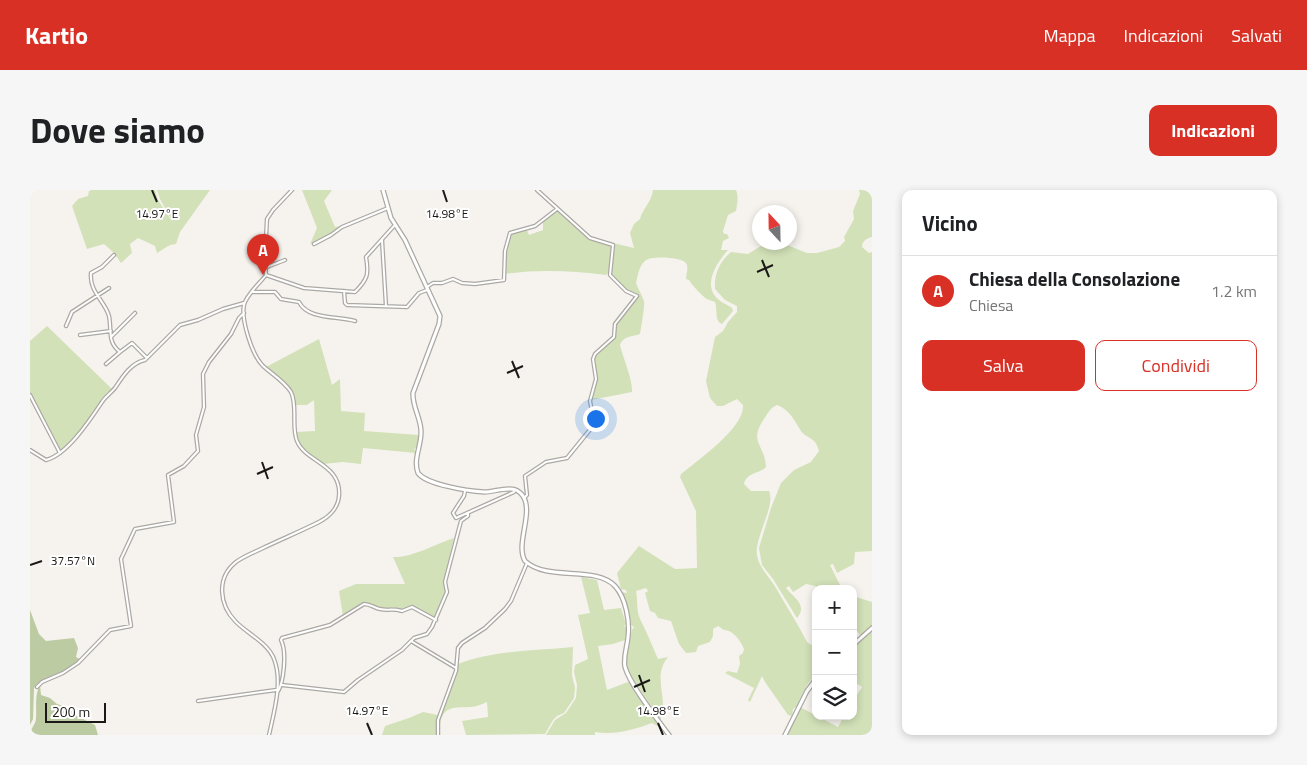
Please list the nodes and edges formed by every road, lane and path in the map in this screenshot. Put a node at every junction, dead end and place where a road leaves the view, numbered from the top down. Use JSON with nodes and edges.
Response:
{"nodes":[{"id":1,"x":292,"y":190,"type":"edge"},
{"id":2,"x":384,"y":190,"type":"edge"},
{"id":3,"x":537,"y":190,"type":"edge"},
{"id":4,"x":388,"y":208,"type":"junction"},
{"id":5,"x":557,"y":209,"type":"junction"},
{"id":6,"x":395,"y":225,"type":"junction"},
{"id":7,"x":382,"y":240,"type":"junction"},
{"id":8,"x":314,"y":244,"type":"dead end"},
{"id":9,"x":114,"y":254,"type":"dead end"},
{"id":10,"x":285,"y":260,"type":"dead end"},
{"id":11,"x":266,"y":268,"type":"junction"},
{"id":12,"x":266,"y":275,"type":"junction"},
{"id":13,"x":110,"y":288,"type":"dead end"},
{"id":14,"x":428,"y":288,"type":"junction"},
{"id":15,"x":344,"y":291,"type":"junction"},
{"id":16,"x":253,"y":292,"type":"junction"},
{"id":17,"x":96,"y":296,"type":"junction"},
{"id":18,"x":244,"y":303,"type":"junction"},
{"id":19,"x":386,"y":306,"type":"junction"},
{"id":20,"x":135,"y":313,"type":"dead end"},
{"id":21,"x":244,"y":313,"type":"junction"},
{"id":22,"x":355,"y":321,"type":"dead end"},
{"id":23,"x":66,"y":326,"type":"dead end"},
{"id":24,"x":111,"y":332,"type":"junction"},
{"id":25,"x":80,"y":335,"type":"dead end"},
{"id":26,"x":111,"y":338,"type":"junction"},
{"id":27,"x":120,"y":352,"type":"junction"},
{"id":28,"x":147,"y":358,"type":"junction"},
{"id":29,"x":106,"y":364,"type":"dead end"},
{"id":30,"x":30,"y":395,"type":"edge"},
{"id":31,"x":30,"y":450,"type":"edge"},
{"id":32,"x":60,"y":453,"type":"junction"},
{"id":33,"x":526,"y":487,"type":"junction"},
{"id":34,"x":465,"y":489,"type":"junction"},
{"id":35,"x":514,"y":492,"type":"dead end"},
{"id":36,"x":520,"y":493,"type":"junction"},
{"id":37,"x":524,"y":498,"type":"junction"},
{"id":38,"x":468,"y":513,"type":"junction"},
{"id":39,"x":527,"y":563,"type":"junction"},
{"id":40,"x":436,"y":620,"type":"junction"},
{"id":41,"x":872,"y":628,"type":"edge"},
{"id":42,"x":857,"y":641,"type":"edge"},
{"id":43,"x":410,"y":642,"type":"junction"},
{"id":44,"x":456,"y":668,"type":"junction"},
{"id":45,"x":812,"y":684,"type":"edge"},
{"id":46,"x":282,"y":685,"type":"junction"},
{"id":47,"x":36,"y":687,"type":"dead end"},
{"id":48,"x":276,"y":690,"type":"junction"},
{"id":49,"x":276,"y":695,"type":"junction"},
{"id":50,"x":198,"y":701,"type":"dead end"},
{"id":51,"x":667,"y":734,"type":"edge"},
{"id":52,"x":270,"y":735,"type":"edge"},
{"id":53,"x":438,"y":735,"type":"edge"},
{"id":54,"x":785,"y":735,"type":"edge"}],
"edges":[{"from":1,"to":11,"type":"street"},
{"from":2,"to":4,"type":"main road"},
{"from":3,"to":5,"type":"street"},
{"from":4,"to":6,"type":"main road"},
{"from":4,"to":8,"type":"street"},
{"from":5,"to":14,"type":"street"},
{"from":5,"to":33,"type":"street"},
{"from":6,"to":7,"type":"street"},
{"from":6,"to":14,"type":"main road"},
{"from":7,"to":15,"type":"street"},
{"from":7,"to":19,"type":"street"},
{"from":9,"to":17,"type":"street"},
{"from":10,"to":11,"type":"street"},
{"from":11,"to":12,"type":"street"},
{"from":12,"to":15,"type":"street"},
{"from":12,"to":16,"type":"street"},
{"from":13,"to":17,"type":"street"},
{"from":14,"to":19,"type":"street"},
{"from":14,"to":34,"type":"main road"},
{"from":15,"to":19,"type":"street"},
{"from":16,"to":18,"type":"street"},
{"from":16,"to":22,"type":"street"},
{"from":17,"to":23,"type":"street"},
{"from":17,"to":24,"type":"street"},
{"from":18,"to":21,"type":"street"},
{"from":18,"to":28,"type":"street"},
{"from":20,"to":26,"type":"street"},
{"from":21,"to":47,"type":"street"},
{"from":21,"to":48,"type":"street"},
{"from":24,"to":25,"type":"street"},
{"from":24,"to":26,"type":"street"},
{"from":26,"to":27,"type":"street"},
{"from":27,"to":28,"type":"street"},
{"from":27,"to":29,"type":"street"},
{"from":28,"to":32,"type":"street"},
{"from":30,"to":32,"type":"street"},
{"from":31,"to":32,"type":"street"},
{"from":33,"to":36,"type":"street"},
{"from":33,"to":37,"type":"street"},
{"from":34,"to":36,"type":"main road"},
{"from":34,"to":38,"type":"street"},
{"from":35,"to":38,"type":"street"},
{"from":36,"to":37,"type":"main road"},
{"from":37,"to":39,"type":"main road"},
{"from":38,"to":40,"type":"street"},
{"from":39,"to":44,"type":"street"},
{"from":39,"to":51,"type":"main road"},
{"from":40,"to":43,"type":"street"},
{"from":40,"to":46,"type":"street"},
{"from":41,"to":42,"type":"main road"},
{"from":43,"to":44,"type":"street"},
{"from":43,"to":46,"type":"street"},
{"from":44,"to":53,"type":"street"},
{"from":45,"to":54,"type":"main road"},
{"from":46,"to":49,"type":"street"},
{"from":48,"to":49,"type":"street"},
{"from":48,"to":50,"type":"street"},
{"from":49,"to":52,"type":"street"}]}
